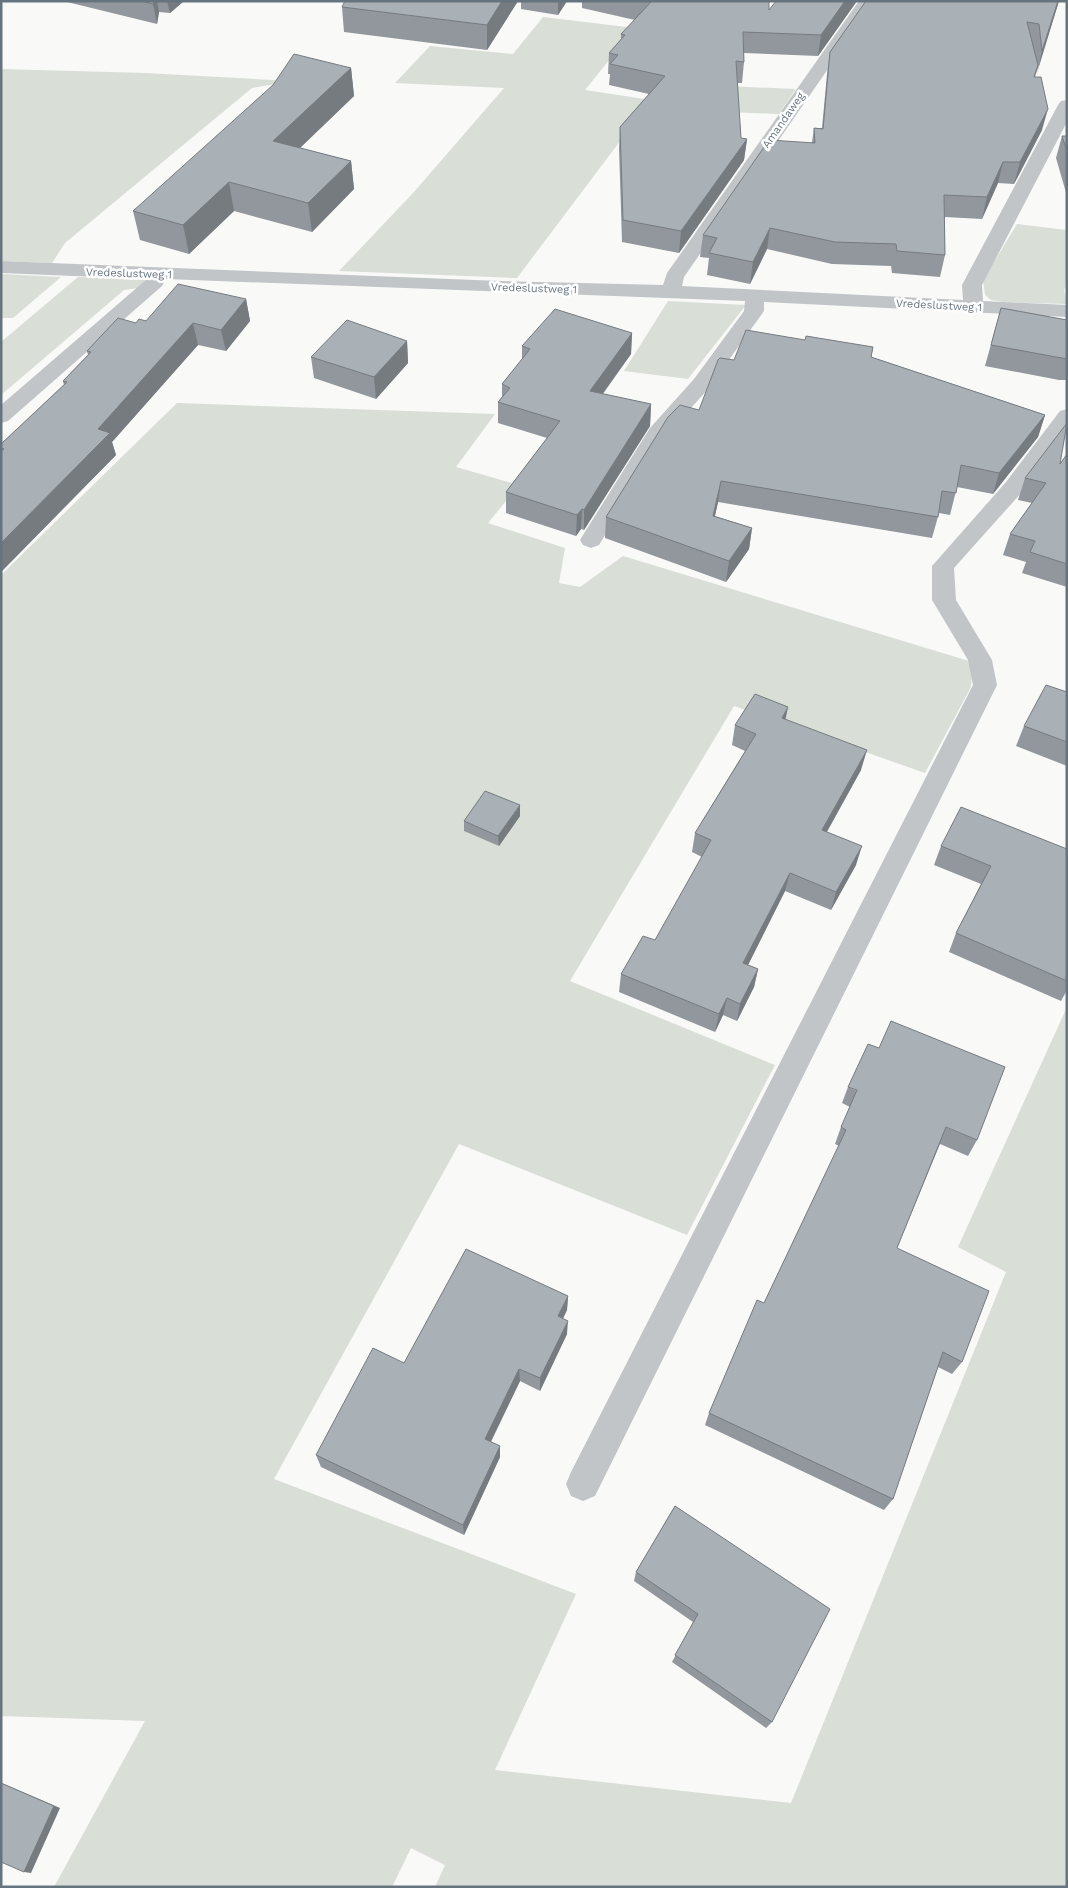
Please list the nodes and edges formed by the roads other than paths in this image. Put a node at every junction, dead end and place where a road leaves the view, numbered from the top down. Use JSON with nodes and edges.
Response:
{"nodes":[{"id":1,"x":867,"y":1,"type":"edge"},
{"id":2,"x":1067,"y":105,"type":"edge"},
{"id":3,"x":1,"y":267,"type":"edge"},
{"id":4,"x":159,"y":274,"type":"junction"},
{"id":5,"x":671,"y":291,"type":"junction"},
{"id":6,"x":755,"y":297,"type":"junction"},
{"id":7,"x":973,"y":306,"type":"junction"},
{"id":8,"x":1067,"y":311,"type":"edge"},
{"id":9,"x":1,"y":416,"type":"edge"},
{"id":10,"x":1067,"y":416,"type":"edge"},
{"id":11,"x":591,"y":540,"type":"dead end"},
{"id":12,"x":583,"y":1484,"type":"dead end"}],
"edges":[{"from":1,"to":5,"type":"street","name":"Amandaweg"},
{"from":2,"to":7,"type":"street"},
{"from":3,"to":4,"type":"street","name":"Vredeslustweg 1"},
{"from":4,"to":5,"type":"street","name":"Vredeslustweg 1"},
{"from":4,"to":9,"type":"street"},
{"from":5,"to":6,"type":"street","name":"Vredeslustweg 1"},
{"from":6,"to":7,"type":"street","name":"Vredeslustweg 1"},
{"from":6,"to":11,"type":"street"},
{"from":7,"to":8,"type":"street","name":"Vredeslustweg 1"},
{"from":10,"to":12,"type":"street"}]}
